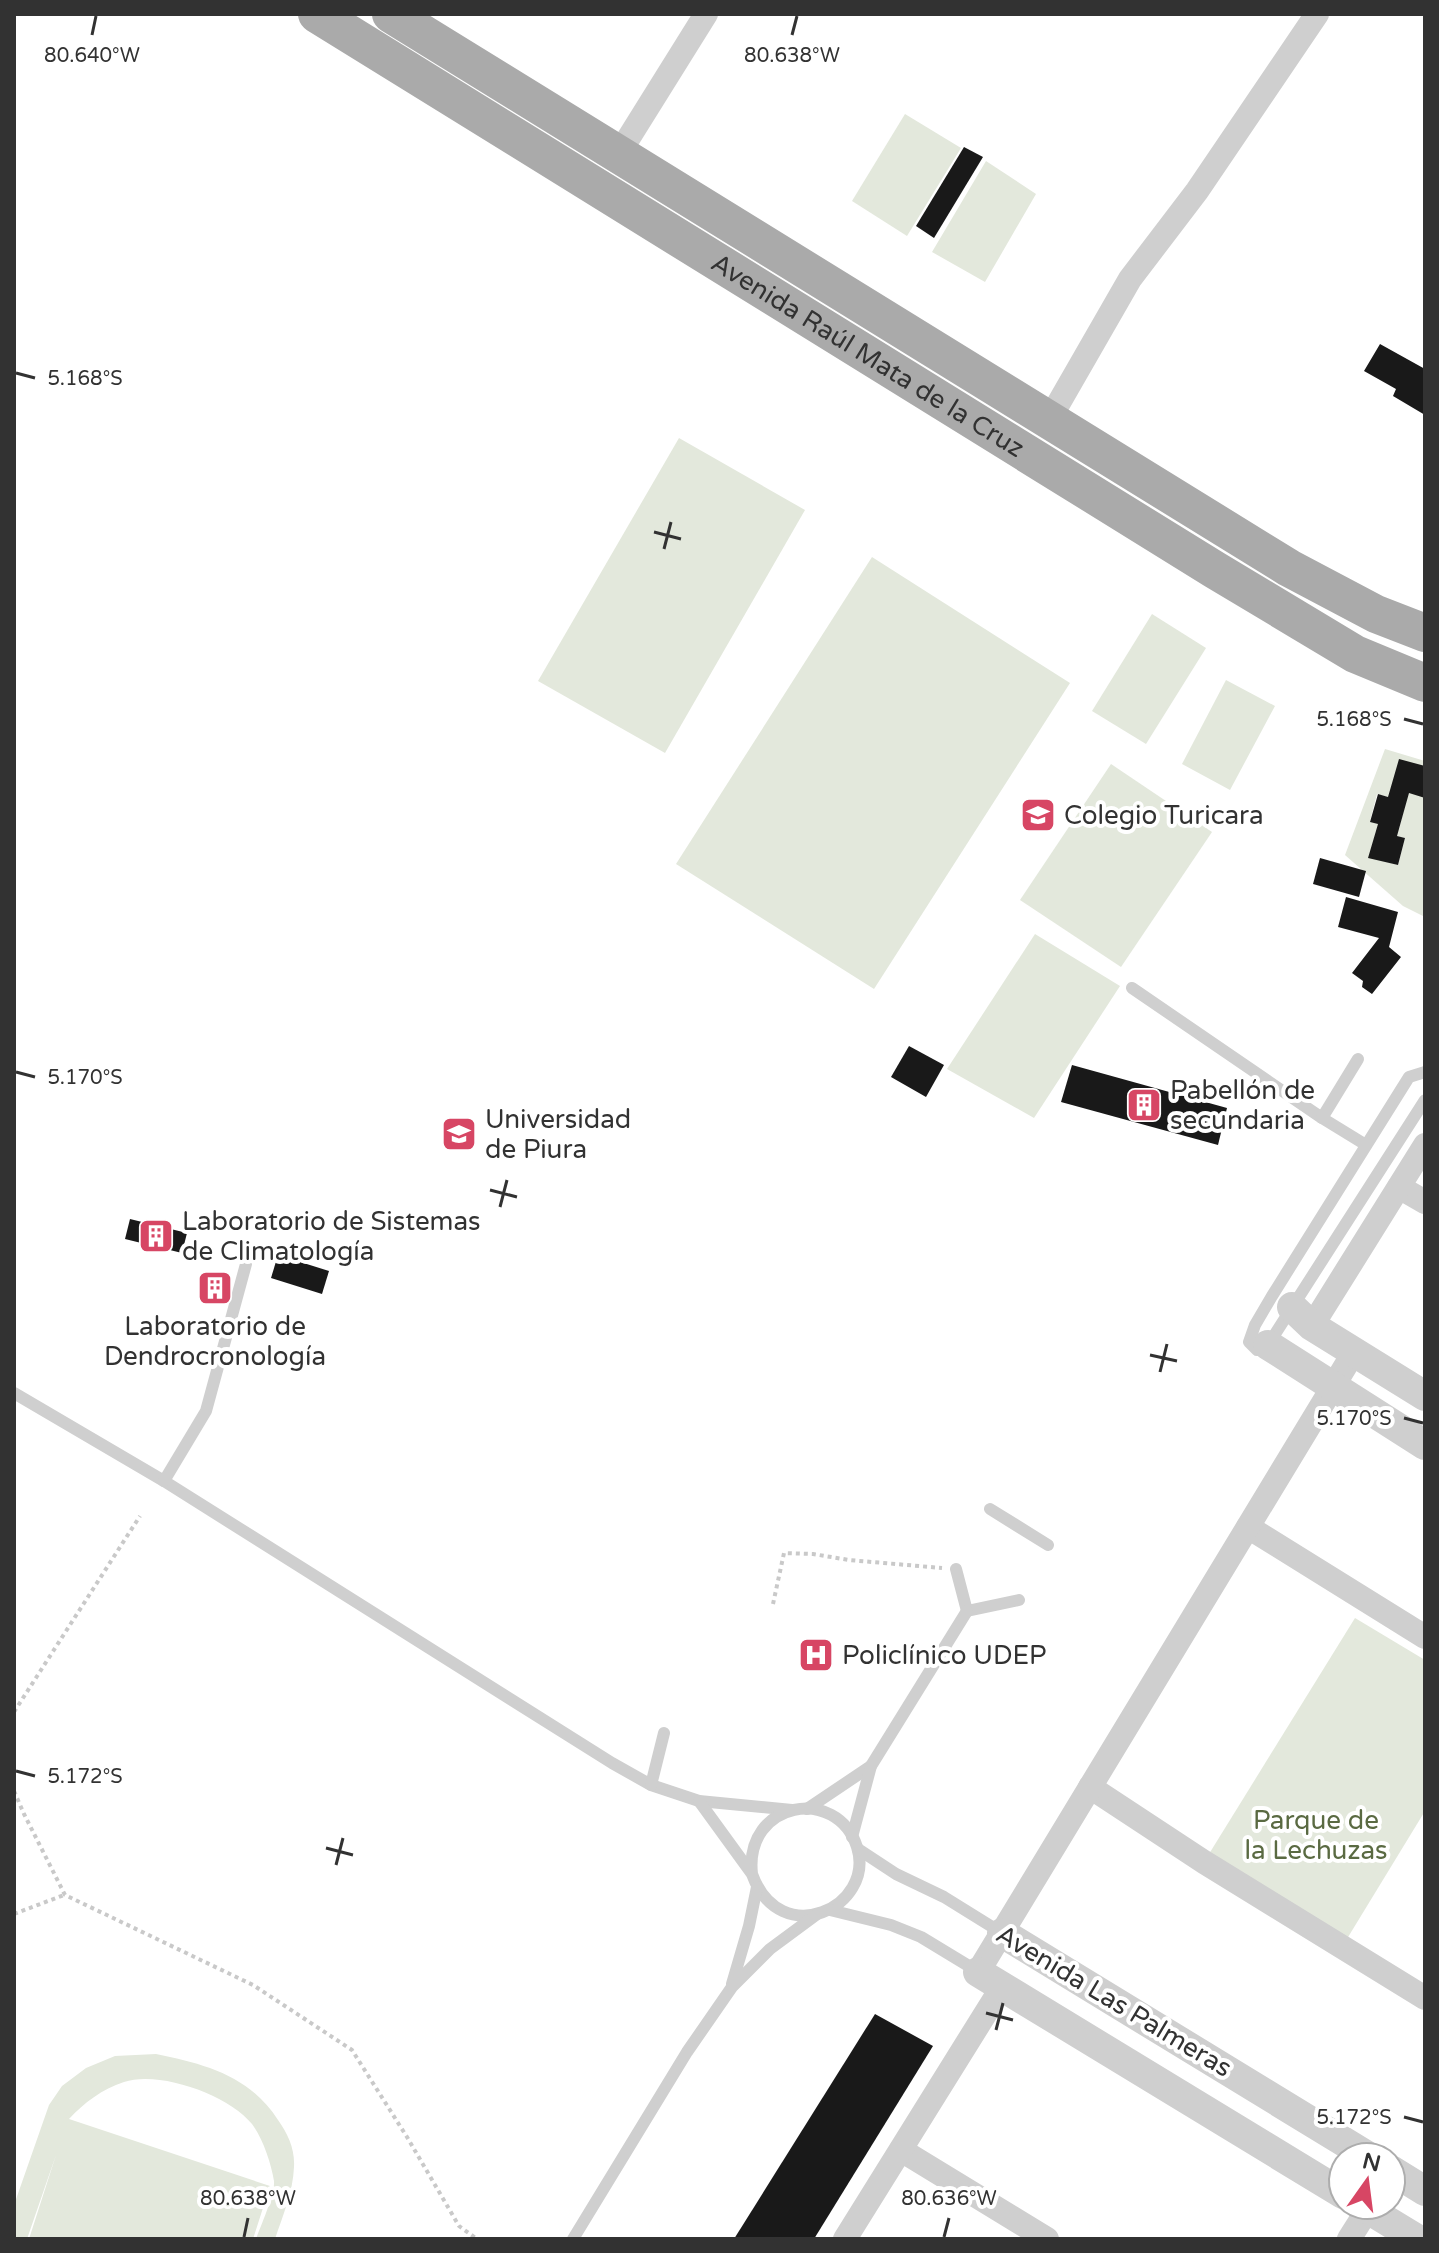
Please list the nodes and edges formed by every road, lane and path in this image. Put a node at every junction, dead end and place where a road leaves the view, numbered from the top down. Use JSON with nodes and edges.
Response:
{"nodes":[{"id":1,"x":317,"y":14,"type":"edge"},
{"id":2,"x":391,"y":14,"type":"edge"},
{"id":3,"x":706,"y":14,"type":"edge"},
{"id":4,"x":1317,"y":14,"type":"edge"},
{"id":5,"x":618,"y":155,"type":"junction"},
{"id":6,"x":1049,"y":420,"type":"junction"},
{"id":7,"x":1425,"y":633,"type":"edge"},
{"id":8,"x":1425,"y":683,"type":"edge"},
{"id":9,"x":1132,"y":988,"type":"dead end"},
{"id":10,"x":1358,"y":1059,"type":"dead end"},
{"id":11,"x":1425,"y":1072,"type":"edge"},
{"id":12,"x":1425,"y":1100,"type":"edge"},
{"id":13,"x":1322,"y":1118,"type":"junction"},
{"id":14,"x":1366,"y":1145,"type":"junction"},
{"id":15,"x":1425,"y":1145,"type":"edge"},
{"id":16,"x":1399,"y":1187,"type":"junction"},
{"id":17,"x":1425,"y":1202,"type":"edge"},
{"id":18,"x":246,"y":1264,"type":"dead end"},
{"id":19,"x":1302,"y":1316,"type":"junction"},
{"id":20,"x":1268,"y":1345,"type":"junction"},
{"id":21,"x":1354,"y":1352,"type":"junction"},
{"id":22,"x":1332,"y":1388,"type":"junction"},
{"id":23,"x":14,"y":1393,"type":"edge"},
{"id":24,"x":1425,"y":1396,"type":"edge"},
{"id":25,"x":1425,"y":1445,"type":"edge"},
{"id":26,"x":164,"y":1481,"type":"junction"},
{"id":27,"x":990,"y":1509,"type":"dead end"},
{"id":28,"x":140,"y":1516,"type":"dead end"},
{"id":29,"x":1248,"y":1527,"type":"junction"},
{"id":30,"x":1048,"y":1545,"type":"dead end"},
{"id":31,"x":956,"y":1569,"type":"joint"},
{"id":32,"x":1019,"y":1600,"type":"dead end"},
{"id":33,"x":773,"y":1604,"type":"dead end"},
{"id":34,"x":967,"y":1611,"type":"junction"},
{"id":35,"x":1425,"y":1637,"type":"edge"},
{"id":36,"x":14,"y":1712,"type":"edge"},
{"id":37,"x":664,"y":1733,"type":"dead end"},
{"id":38,"x":871,"y":1766,"type":"junction"},
{"id":39,"x":651,"y":1785,"type":"junction"},
{"id":40,"x":1090,"y":1787,"type":"junction"},
{"id":41,"x":14,"y":1791,"type":"edge"},
{"id":42,"x":699,"y":1801,"type":"junction"},
{"id":43,"x":807,"y":1809,"type":"junction"},
{"id":44,"x":792,"y":1810,"type":"junction"},
{"id":45,"x":855,"y":1843,"type":"junction"},
{"id":46,"x":752,"y":1874,"type":"junction"},
{"id":47,"x":757,"y":1887,"type":"junction"},
{"id":48,"x":65,"y":1895,"type":"junction"},
{"id":49,"x":830,"y":1910,"type":"junction"},
{"id":50,"x":14,"y":1914,"type":"edge"},
{"id":51,"x":816,"y":1915,"type":"junction"},
{"id":52,"x":1002,"y":1933,"type":"junction"},
{"id":53,"x":990,"y":1980,"type":"junction"},
{"id":54,"x":732,"y":1987,"type":"junction"},
{"id":55,"x":1425,"y":1998,"type":"edge"},
{"id":56,"x":1343,"y":2141,"type":"edge"},
{"id":57,"x":901,"y":2150,"type":"junction"},
{"id":58,"x":1407,"y":2180,"type":"edge"},
{"id":59,"x":1327,"y":2185,"type":"edge"},
{"id":60,"x":1425,"y":2191,"type":"edge"},
{"id":61,"x":1387,"y":2221,"type":"edge"},
{"id":62,"x":477,"y":2239,"type":"edge"},
{"id":63,"x":573,"y":2239,"type":"edge"},
{"id":64,"x":845,"y":2239,"type":"edge"},
{"id":65,"x":1047,"y":2239,"type":"edge"},
{"id":66,"x":1417,"y":2239,"type":"edge"}],
"edges":[{"from":1,"to":8,"type":"main road","name":"Avenida Raúl Mata de la Cruz"},
{"from":2,"to":5,"type":"main road","name":"Avenida Raúl Mata de la Cruz"},
{"from":3,"to":5,"type":"street"},
{"from":4,"to":6,"type":"street"},
{"from":5,"to":6,"type":"main road","name":"Avenida Raúl Mata de la Cruz"},
{"from":6,"to":7,"type":"main road","name":"Avenida Raúl Mata de la Cruz"},
{"from":9,"to":13,"type":"lane"},
{"from":10,"to":13,"type":"lane"},
{"from":11,"to":14,"type":"lane"},
{"from":12,"to":19,"type":"lane"},
{"from":13,"to":14,"type":"lane"},
{"from":14,"to":20,"type":"lane"},
{"from":15,"to":16,"type":"street"},
{"from":16,"to":17,"type":"street"},
{"from":16,"to":19,"type":"street"},
{"from":18,"to":26,"type":"lane"},
{"from":19,"to":20,"type":"lane"},
{"from":19,"to":21,"type":"street"},
{"from":20,"to":22,"type":"street"},
{"from":21,"to":22,"type":"street"},
{"from":21,"to":24,"type":"street"},
{"from":22,"to":25,"type":"street"},
{"from":22,"to":29,"type":"street"},
{"from":23,"to":26,"type":"lane"},
{"from":26,"to":39,"type":"lane"},
{"from":27,"to":30,"type":"lane"},
{"from":28,"to":36,"type":"path"},
{"from":29,"to":35,"type":"street"},
{"from":29,"to":40,"type":"street"},
{"from":31,"to":33,"type":"path"},
{"from":31,"to":34,"type":"lane"},
{"from":32,"to":34,"type":"lane"},
{"from":34,"to":38,"type":"lane"},
{"from":37,"to":39,"type":"lane"},
{"from":38,"to":43,"type":"lane"},
{"from":38,"to":45,"type":"lane"},
{"from":39,"to":42,"type":"lane"},
{"from":40,"to":52,"type":"street"},
{"from":40,"to":55,"type":"street"},
{"from":41,"to":48,"type":"path"},
{"from":42,"to":44,"type":"lane"},
{"from":42,"to":46,"type":"lane"},
{"from":43,"to":44,"type":"lane"},
{"from":43,"to":45,"type":"lane"},
{"from":44,"to":46,"type":"lane"},
{"from":45,"to":49,"type":"lane"},
{"from":45,"to":52,"type":"lane","name":"Avenida Las Palmeras"},
{"from":46,"to":47,"type":"lane"},
{"from":47,"to":51,"type":"lane"},
{"from":47,"to":54,"type":"lane"},
{"from":48,"to":50,"type":"path"},
{"from":48,"to":62,"type":"path"},
{"from":49,"to":51,"type":"lane"},
{"from":49,"to":53,"type":"lane","name":"Avenida Las Palmeras"},
{"from":51,"to":54,"type":"lane"},
{"from":52,"to":53,"type":"street"},
{"from":52,"to":56,"type":"street","name":"Avenida Las Palmeras"},
{"from":53,"to":57,"type":"street"},
{"from":53,"to":59,"type":"street","name":"Avenida Las Palmeras"},
{"from":54,"to":63,"type":"lane"},
{"from":57,"to":64,"type":"street"},
{"from":57,"to":65,"type":"street"},
{"from":58,"to":60,"type":"street"},
{"from":61,"to":66,"type":"street","name":"Avenida Las Palmeras"}]}
